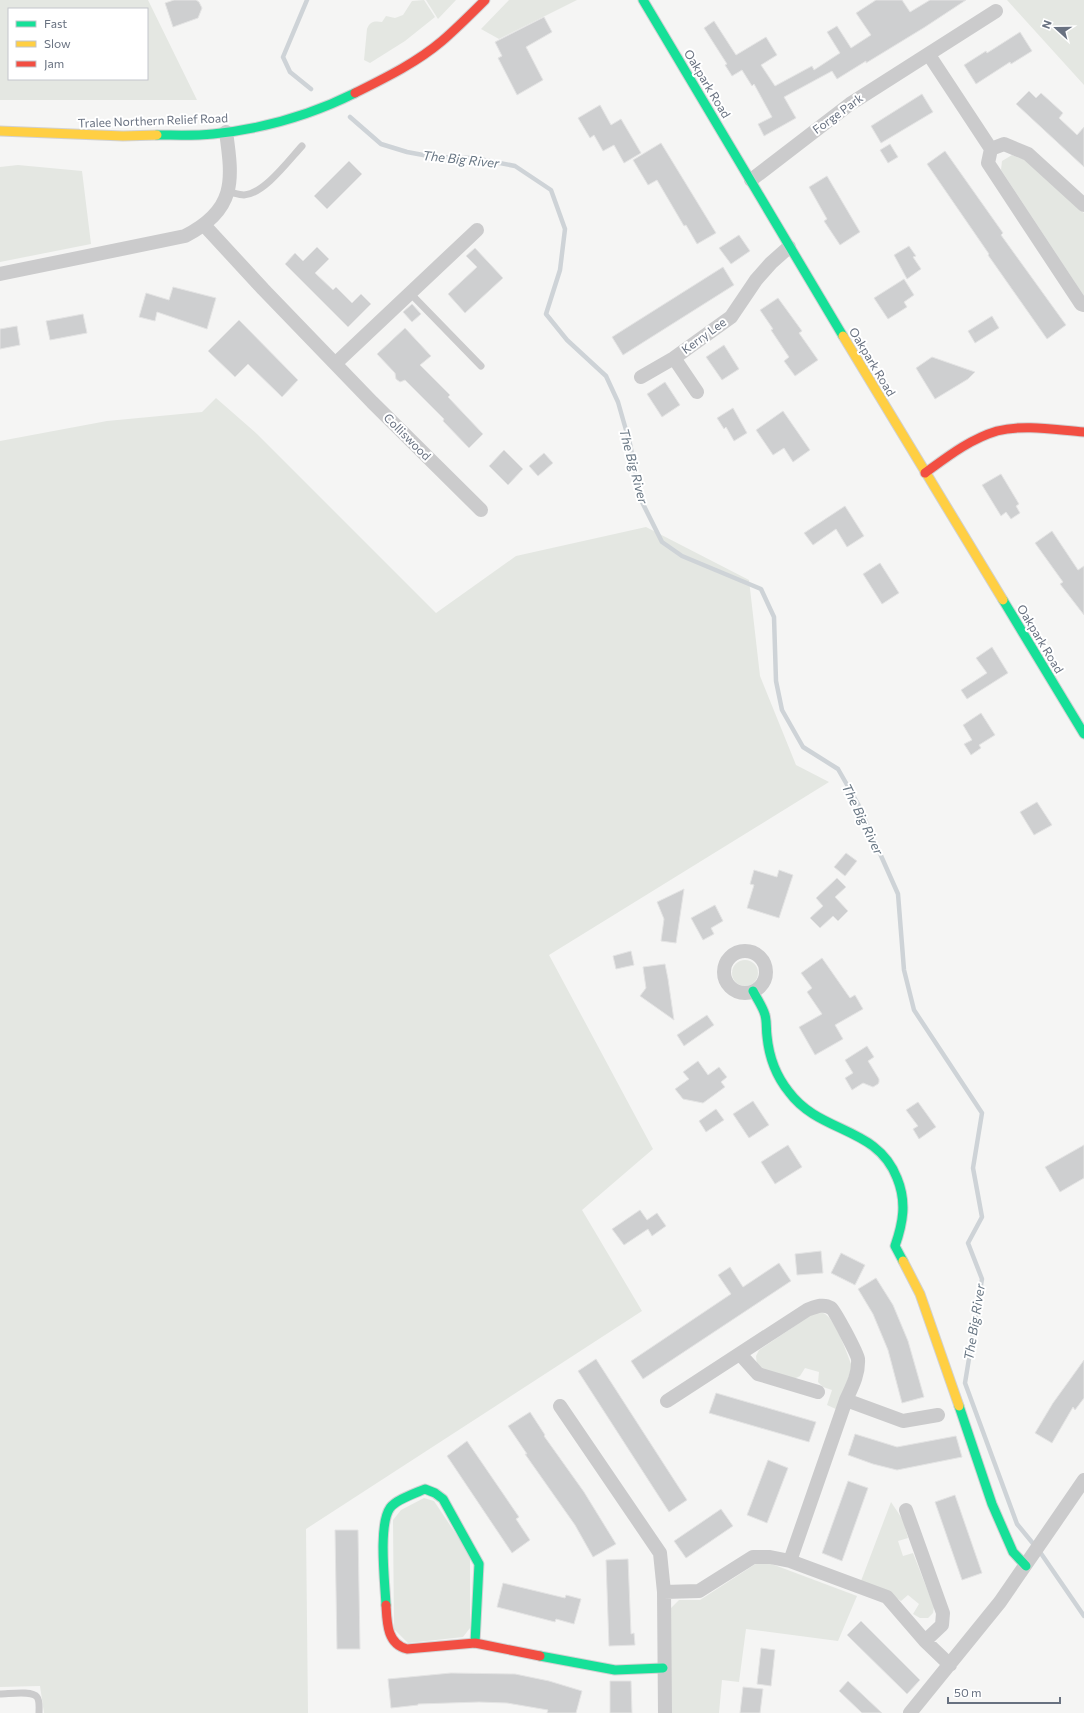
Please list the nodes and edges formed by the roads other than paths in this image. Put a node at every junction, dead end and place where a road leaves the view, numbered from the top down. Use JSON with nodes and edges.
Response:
{"nodes":[{"id":1,"x":485,"y":0,"type":"edge"},
{"id":2,"x":643,"y":0,"type":"edge"},
{"id":3,"x":996,"y":11,"type":"dead end"},
{"id":4,"x":929,"y":55,"type":"junction"},
{"id":5,"x":0,"y":132,"type":"edge"},
{"id":6,"x":226,"y":132,"type":"junction"},
{"id":7,"x":302,"y":146,"type":"dead end"},
{"id":8,"x":991,"y":149,"type":"junction"},
{"id":9,"x":751,"y":180,"type":"junction"},
{"id":10,"x":229,"y":192,"type":"junction"},
{"id":11,"x":1084,"y":205,"type":"edge"},
{"id":12,"x":204,"y":225,"type":"junction"},
{"id":13,"x":477,"y":230,"type":"dead end"},
{"id":14,"x":789,"y":247,"type":"junction"},
{"id":15,"x":0,"y":274,"type":"edge"},
{"id":16,"x":410,"y":293,"type":"junction"},
{"id":17,"x":1084,"y":305,"type":"edge"},
{"id":18,"x":674,"y":358,"type":"junction"},
{"id":19,"x":336,"y":363,"type":"junction"},
{"id":20,"x":481,"y":366,"type":"dead end"},
{"id":21,"x":641,"y":377,"type":"dead end"},
{"id":22,"x":697,"y":392,"type":"dead end"},
{"id":23,"x":1084,"y":432,"type":"edge"},
{"id":24,"x":925,"y":473,"type":"junction"},
{"id":25,"x":481,"y":510,"type":"dead end"},
{"id":26,"x":1084,"y":734,"type":"edge"},
{"id":27,"x":753,"y":992,"type":"dead end"},
{"id":28,"x":740,"y":1354,"type":"junction"},
{"id":29,"x":818,"y":1392,"type":"dead end"},
{"id":30,"x":846,"y":1400,"type":"junction"},
{"id":31,"x":667,"y":1401,"type":"dead end"},
{"id":32,"x":560,"y":1406,"type":"dead end"},
{"id":33,"x":938,"y":1415,"type":"dead end"},
{"id":34,"x":1084,"y":1480,"type":"edge"},
{"id":35,"x":906,"y":1510,"type":"dead end"},
{"id":36,"x":790,"y":1561,"type":"junction"},
{"id":37,"x":1029,"y":1562,"type":"junction"},
{"id":38,"x":664,"y":1592,"type":"junction"},
{"id":39,"x":925,"y":1641,"type":"junction"},
{"id":40,"x":475,"y":1643,"type":"junction"},
{"id":41,"x":950,"y":1665,"type":"junction"},
{"id":42,"x":663,"y":1668,"type":"junction"},
{"id":43,"x":0,"y":1694,"type":"edge"},
{"id":44,"x":40,"y":1713,"type":"edge"},
{"id":45,"x":665,"y":1713,"type":"edge"},
{"id":46,"x":910,"y":1713,"type":"edge"}],
"edges":[{"from":1,"to":6,"type":"street","name":"Tralee Northern Relief Road"},
{"from":2,"to":9,"type":"street","name":"Oakpark Road"},
{"from":3,"to":4,"type":"street","name":"Forge Park"},
{"from":4,"to":8,"type":"street"},
{"from":4,"to":9,"type":"street","name":"Forge Park"},
{"from":5,"to":6,"type":"street","name":"Tralee Northern Relief Road"},
{"from":6,"to":10,"type":"street"},
{"from":7,"to":10,"type":"lane"},
{"from":8,"to":11,"type":"street"},
{"from":8,"to":17,"type":"street"},
{"from":9,"to":14,"type":"street","name":"Oakpark Road"},
{"from":10,"to":12,"type":"street"},
{"from":12,"to":15,"type":"street"},
{"from":12,"to":19,"type":"street","name":"Colliswood"},
{"from":13,"to":16,"type":"street"},
{"from":14,"to":18,"type":"street","name":"Kerry Lee"},
{"from":14,"to":24,"type":"street","name":"Oakpark Road"},
{"from":16,"to":19,"type":"street"},
{"from":16,"to":20,"type":"lane"},
{"from":18,"to":21,"type":"street","name":"Kerry Lee"},
{"from":18,"to":22,"type":"street"},
{"from":19,"to":25,"type":"street","name":"Colliswood"},
{"from":23,"to":24,"type":"street"},
{"from":24,"to":26,"type":"street","name":"Oakpark Road"},
{"from":27,"to":37,"type":"street"},
{"from":28,"to":29,"type":"street"},
{"from":28,"to":30,"type":"street"},
{"from":28,"to":31,"type":"street"},
{"from":30,"to":33,"type":"street"},
{"from":30,"to":36,"type":"street"},
{"from":32,"to":38,"type":"street"},
{"from":34,"to":37,"type":"street"},
{"from":35,"to":39,"type":"street"},
{"from":36,"to":38,"type":"street"},
{"from":36,"to":39,"type":"street"},
{"from":37,"to":41,"type":"street"},
{"from":38,"to":42,"type":"street"},
{"from":39,"to":41,"type":"street"},
{"from":40,"to":40,"type":"street"},
{"from":40,"to":42,"type":"street"},
{"from":41,"to":46,"type":"street"},
{"from":42,"to":45,"type":"street"},
{"from":43,"to":44,"type":"lane"}]}
